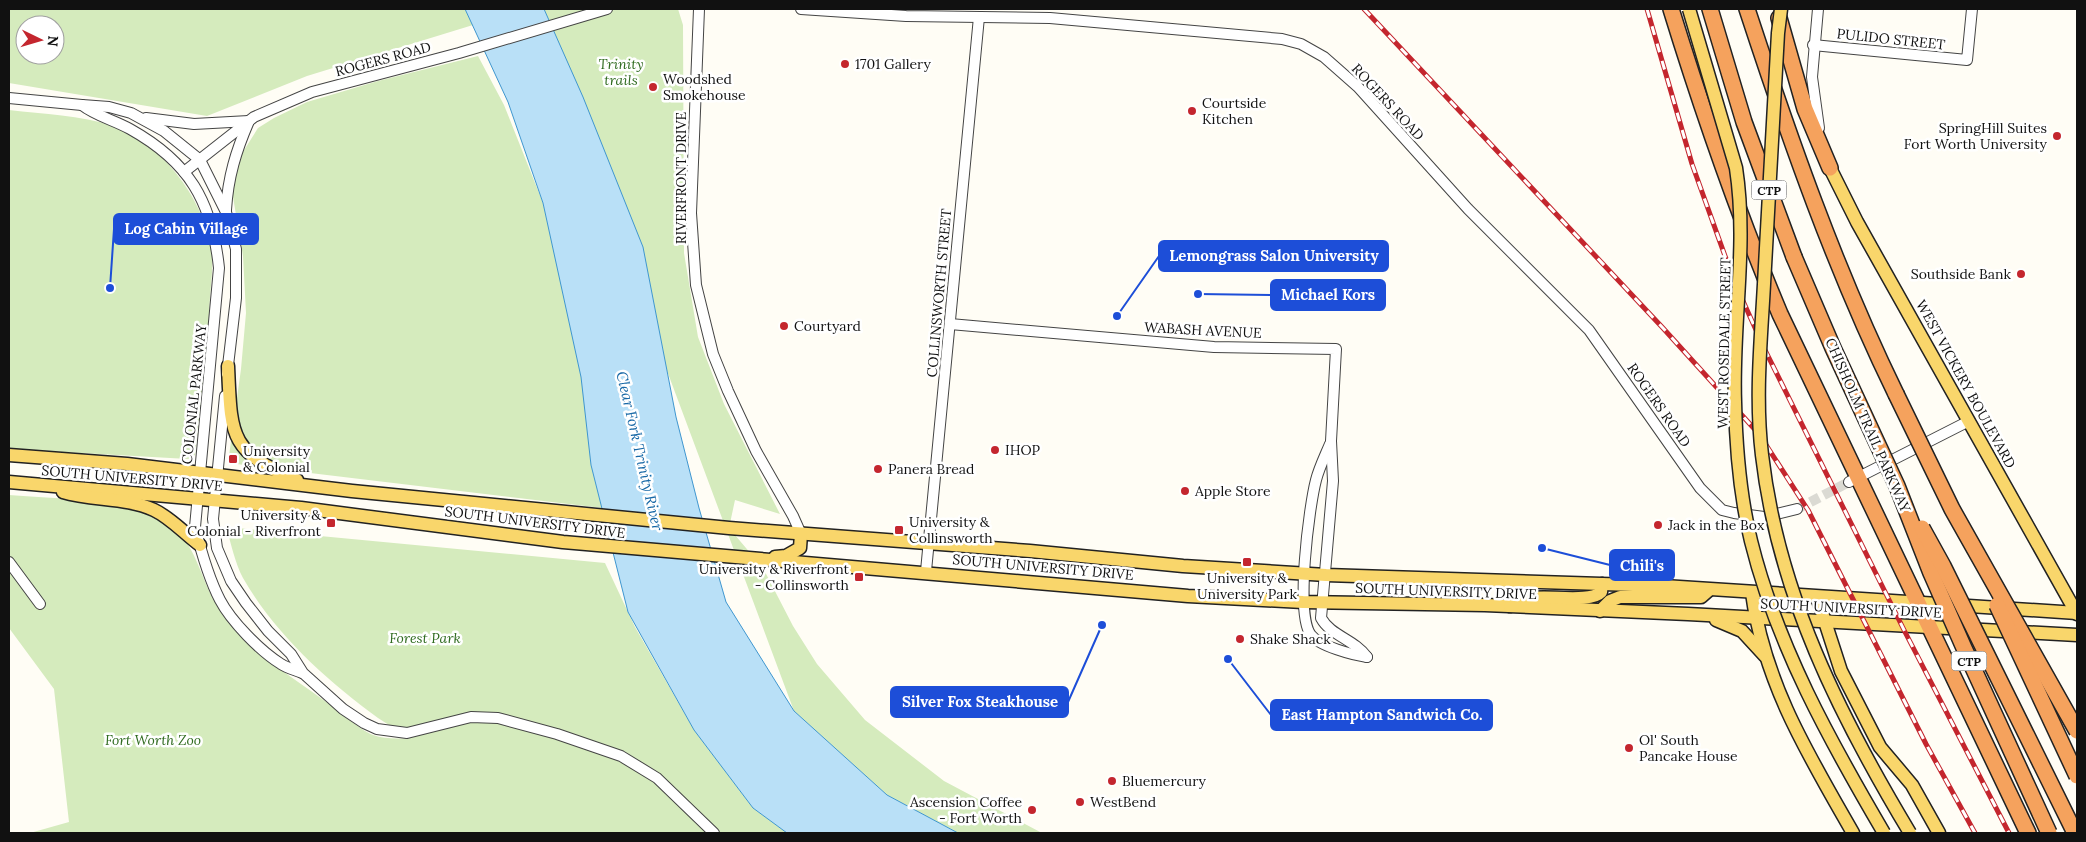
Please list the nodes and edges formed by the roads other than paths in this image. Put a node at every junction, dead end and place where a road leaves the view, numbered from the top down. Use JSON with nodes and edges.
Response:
{"nodes":[{"id":1,"x":607,"y":9,"type":"edge"},
{"id":2,"x":698,"y":9,"type":"edge"},
{"id":3,"x":801,"y":9,"type":"edge"},
{"id":4,"x":1671,"y":9,"type":"edge"},
{"id":5,"x":1689,"y":9,"type":"edge"},
{"id":6,"x":1710,"y":9,"type":"edge"},
{"id":7,"x":1747,"y":9,"type":"edge"},
{"id":8,"x":1778,"y":9,"type":"edge"},
{"id":9,"x":1818,"y":9,"type":"edge"},
{"id":10,"x":1972,"y":9,"type":"edge"},
{"id":11,"x":979,"y":17,"type":"junction"},
{"id":12,"x":1813,"y":45,"type":"junction"},
{"id":13,"x":9,"y":98,"type":"edge"},
{"id":14,"x":82,"y":105,"type":"junction"},
{"id":15,"x":138,"y":117,"type":"junction"},
{"id":16,"x":249,"y":121,"type":"junction"},
{"id":17,"x":200,"y":160,"type":"junction"},
{"id":18,"x":1830,"y":168,"type":"junction"},
{"id":19,"x":184,"y":172,"type":"junction"},
{"id":20,"x":226,"y":212,"type":"junction"},
{"id":21,"x":950,"y":324,"type":"junction"},
{"id":22,"x":228,"y":366,"type":"junction"},
{"id":23,"x":1969,"y":420,"type":"junction"},
{"id":24,"x":1331,"y":441,"type":"junction"},
{"id":25,"x":9,"y":455,"type":"edge"},
{"id":26,"x":200,"y":473,"type":"junction"},
{"id":27,"x":218,"y":475,"type":"junction"},
{"id":28,"x":1853,"y":479,"type":"junction"},
{"id":29,"x":9,"y":482,"type":"edge"},
{"id":30,"x":37,"y":484,"type":"junction"},
{"id":31,"x":311,"y":486,"type":"junction"},
{"id":32,"x":1897,"y":486,"type":"junction"},
{"id":33,"x":196,"y":499,"type":"junction"},
{"id":34,"x":215,"y":501,"type":"junction"},
{"id":35,"x":1952,"y":508,"type":"junction"},
{"id":36,"x":1797,"y":509,"type":"tunnel mouth"},
{"id":37,"x":801,"y":534,"type":"junction"},
{"id":38,"x":929,"y":543,"type":"junction"},
{"id":39,"x":200,"y":545,"type":"junction"},
{"id":40,"x":749,"y":559,"type":"junction"},
{"id":41,"x":9,"y":562,"type":"edge"},
{"id":42,"x":926,"y":571,"type":"junction"},
{"id":43,"x":1305,"y":574,"type":"junction"},
{"id":44,"x":1326,"y":575,"type":"junction"},
{"id":45,"x":1602,"y":584,"type":"junction"},
{"id":46,"x":1709,"y":590,"type":"junction"},
{"id":47,"x":1752,"y":592,"type":"junction"},
{"id":48,"x":1817,"y":597,"type":"junction"},
{"id":49,"x":1324,"y":601,"type":"junction"},
{"id":50,"x":1302,"y":602,"type":"junction"},
{"id":51,"x":1918,"y":603,"type":"junction"},
{"id":52,"x":40,"y":604,"type":"dead end"},
{"id":53,"x":1508,"y":607,"type":"junction"},
{"id":54,"x":1600,"y":611,"type":"junction"},
{"id":55,"x":1688,"y":614,"type":"junction"},
{"id":56,"x":2077,"y":614,"type":"edge"},
{"id":57,"x":1755,"y":618,"type":"junction"},
{"id":58,"x":1823,"y":620,"type":"junction"},
{"id":59,"x":1930,"y":627,"type":"junction"},
{"id":60,"x":2077,"y":635,"type":"edge"},
{"id":61,"x":1767,"y":658,"type":"junction"},
{"id":62,"x":303,"y":673,"type":"junction"},
{"id":63,"x":2077,"y":731,"type":"edge"},
{"id":64,"x":2077,"y":776,"type":"edge"},
{"id":65,"x":2027,"y":832,"type":"edge"},
{"id":66,"x":714,"y":833,"type":"edge"},
{"id":67,"x":1853,"y":833,"type":"edge"},
{"id":68,"x":1884,"y":833,"type":"edge"},
{"id":69,"x":1910,"y":833,"type":"edge"},
{"id":70,"x":1939,"y":833,"type":"edge"},
{"id":71,"x":2049,"y":833,"type":"edge"},
{"id":72,"x":2075,"y":833,"type":"edge"}],
"edges":[{"from":1,"to":16,"type":"street","name":"ROGERS ROAD"},
{"from":2,"to":37,"type":"street","name":"RIVERFRONT DRIVE"},
{"from":3,"to":11,"type":"street","name":"ROGERS ROAD"},
{"from":4,"to":28,"type":"highway"},
{"from":5,"to":68,"type":"main road","name":"WEST ROSEDALE STREET","bridge":true},
{"from":6,"to":32,"type":"highway","name":"CHISHOLM TRAIL PARKWAY","number":"CTP","bridge":true},
{"from":7,"to":35,"type":"highway","number":"CTP","bridge":true},
{"from":8,"to":18,"type":"highway"},
{"from":8,"to":69,"type":"main road","bridge":true},
{"from":9,"to":12,"type":"street"},
{"from":10,"to":12,"type":"street","name":"PULIDO STREET"},
{"from":11,"to":21,"type":"street","name":"COLLINSWORTH STREET"},
{"from":11,"to":36,"type":"street","name":"ROGERS ROAD"},
{"from":12,"to":18,"type":"street"},
{"from":13,"to":14,"type":"street"},
{"from":14,"to":15,"type":"street"},
{"from":14,"to":19,"type":"street","name":"COLONIAL PARKWAY"},
{"from":15,"to":16,"type":"street"},
{"from":15,"to":17,"type":"street"},
{"from":16,"to":17,"type":"street","name":"ROGERS ROAD"},
{"from":16,"to":20,"type":"street"},
{"from":17,"to":19,"type":"street","name":"ROGERS ROAD"},
{"from":17,"to":20,"type":"street","name":"COLONIAL PARKWAY"},
{"from":18,"to":23,"type":"main road","name":"WEST VICKERY BOULEVARD"},
{"from":19,"to":26,"type":"street","name":"COLONIAL PARKWAY"},
{"from":20,"to":22,"type":"street","name":"COLONIAL PARKWAY"},
{"from":21,"to":24,"type":"street","name":"WABASH AVENUE"},
{"from":21,"to":38,"type":"street","name":"COLLINSWORTH STREET"},
{"from":22,"to":27,"type":"street","name":"COLONIAL PARKWAY"},
{"from":22,"to":31,"type":"main road"},
{"from":23,"to":28,"type":"street"},
{"from":23,"to":56,"type":"main road","name":"WEST VICKERY BOULEVARD"},
{"from":24,"to":43,"type":"street"},
{"from":24,"to":44,"type":"street"},
{"from":25,"to":26,"type":"main road","name":"SOUTH UNIVERSITY DRIVE"},
{"from":26,"to":27,"type":"main road","name":"SOUTH UNIVERSITY DRIVE"},
{"from":26,"to":33,"type":"street","name":"COLONIAL PARKWAY"},
{"from":27,"to":31,"type":"main road","name":"SOUTH UNIVERSITY DRIVE"},
{"from":27,"to":34,"type":"street","name":"COLONIAL PARKWAY"},
{"from":28,"to":51,"type":"highway"},
{"from":29,"to":30,"type":"main road","name":"SOUTH UNIVERSITY DRIVE"},
{"from":30,"to":33,"type":"main road","name":"SOUTH UNIVERSITY DRIVE"},
{"from":30,"to":39,"type":"main road"},
{"from":31,"to":37,"type":"main road","name":"SOUTH UNIVERSITY DRIVE"},
{"from":32,"to":71,"type":"highway","name":"CHISHOLM TRAIL PARKWAY","number":"CTP","bridge":true},
{"from":32,"to":72,"type":"highway","bridge":true},
{"from":33,"to":34,"type":"main road","name":"SOUTH UNIVERSITY DRIVE"},
{"from":33,"to":39,"type":"street","name":"COLONIAL PARKWAY"},
{"from":34,"to":40,"type":"main road","name":"SOUTH UNIVERSITY DRIVE"},
{"from":34,"to":62,"type":"street","name":"COLONIAL PARKWAY"},
{"from":35,"to":63,"type":"highway","number":"CTP","bridge":true},
{"from":35,"to":64,"type":"highway","bridge":true},
{"from":37,"to":38,"type":"main road","name":"SOUTH UNIVERSITY DRIVE"},
{"from":37,"to":40,"type":"main road"},
{"from":38,"to":42,"type":"street","name":"COLLINSWORTH STREET"},
{"from":38,"to":43,"type":"main road","name":"SOUTH UNIVERSITY DRIVE"},
{"from":39,"to":62,"type":"street","name":"COLONIAL PARKWAY"},
{"from":40,"to":42,"type":"main road","name":"SOUTH UNIVERSITY DRIVE"},
{"from":41,"to":52,"type":"street"},
{"from":42,"to":50,"type":"main road","name":"SOUTH UNIVERSITY DRIVE"},
{"from":43,"to":44,"type":"main road","name":"SOUTH UNIVERSITY DRIVE"},
{"from":43,"to":50,"type":"street"},
{"from":44,"to":45,"type":"main road","name":"SOUTH UNIVERSITY DRIVE"},
{"from":44,"to":49,"type":"street"},
{"from":45,"to":46,"type":"main road","name":"SOUTH UNIVERSITY DRIVE"},
{"from":45,"to":53,"type":"main road"},
{"from":46,"to":47,"type":"main road","name":"SOUTH UNIVERSITY DRIVE"},
{"from":46,"to":54,"type":"main road"},
{"from":47,"to":48,"type":"main road","name":"SOUTH UNIVERSITY DRIVE"},
{"from":47,"to":57,"type":"main road"},
{"from":48,"to":51,"type":"main road","name":"SOUTH UNIVERSITY DRIVE"},
{"from":48,"to":58,"type":"main road"},
{"from":49,"to":50,"type":"main road","name":"SOUTH UNIVERSITY DRIVE"},
{"from":49,"to":50,"type":"street"},
{"from":49,"to":53,"type":"main road","name":"SOUTH UNIVERSITY DRIVE"},
{"from":51,"to":56,"type":"main road","name":"SOUTH UNIVERSITY DRIVE"},
{"from":51,"to":59,"type":"highway"},
{"from":53,"to":54,"type":"main road","name":"SOUTH UNIVERSITY DRIVE"},
{"from":54,"to":55,"type":"main road","name":"SOUTH UNIVERSITY DRIVE"},
{"from":55,"to":57,"type":"main road","name":"SOUTH UNIVERSITY DRIVE"},
{"from":55,"to":61,"type":"main road"},
{"from":57,"to":58,"type":"main road","name":"SOUTH UNIVERSITY DRIVE"},
{"from":57,"to":61,"type":"main road"},
{"from":58,"to":59,"type":"main road","name":"SOUTH UNIVERSITY DRIVE"},
{"from":58,"to":70,"type":"main road"},
{"from":59,"to":60,"type":"main road","name":"SOUTH UNIVERSITY DRIVE"},
{"from":59,"to":65,"type":"highway"},
{"from":61,"to":67,"type":"main road"},
{"from":62,"to":66,"type":"street","name":"COLONIAL PARKWAY"}]}
